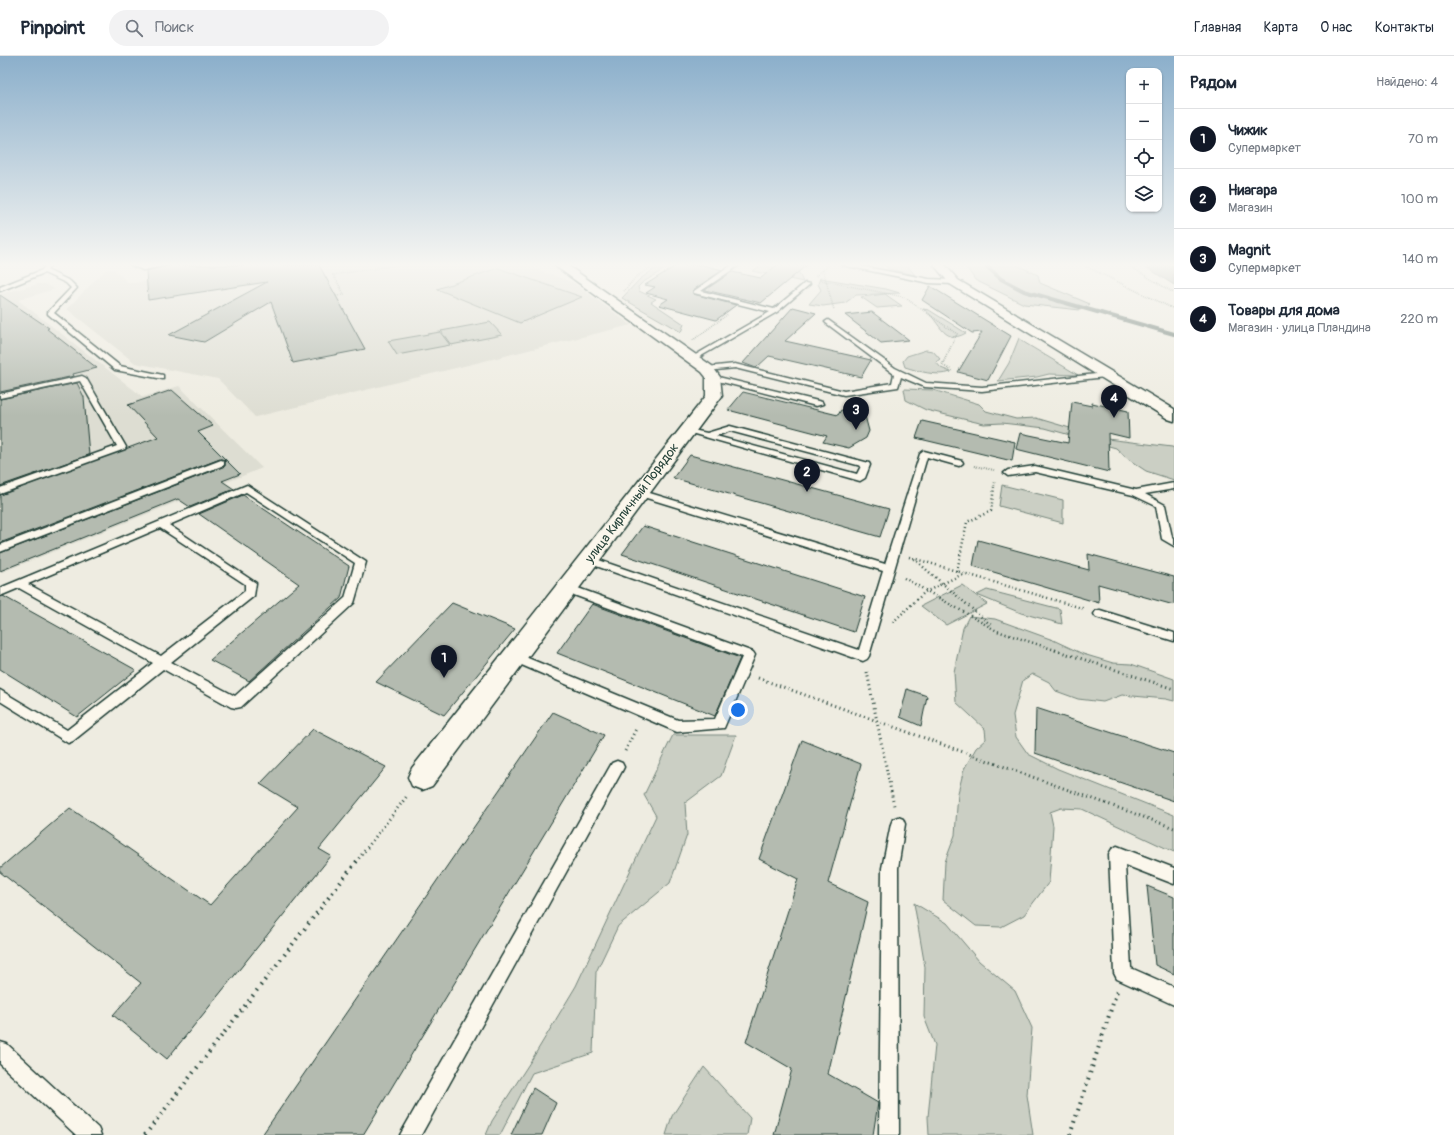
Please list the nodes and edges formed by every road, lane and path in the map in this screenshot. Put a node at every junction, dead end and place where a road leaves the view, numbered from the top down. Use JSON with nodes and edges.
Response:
{"nodes":[{"id":1,"x":53,"y":315,"type":"edge"},
{"id":2,"x":633,"y":315,"type":"edge"},
{"id":3,"x":734,"y":315,"type":"edge"},
{"id":4,"x":769,"y":315,"type":"edge"},
{"id":5,"x":833,"y":315,"type":"edge"},
{"id":6,"x":930,"y":315,"type":"edge"},
{"id":7,"x":1009,"y":315,"type":"edge"},
{"id":8,"x":828,"y":322,"type":"joint"},
{"id":9,"x":701,"y":361,"type":"junction"},
{"id":10,"x":898,"y":374,"type":"junction"},
{"id":11,"x":1105,"y":374,"type":"junction"},
{"id":12,"x":160,"y":377,"type":"dead end"},
{"id":13,"x":982,"y":389,"type":"junction"},
{"id":14,"x":0,"y":396,"type":"edge"},
{"id":15,"x":818,"y":404,"type":"dead end"},
{"id":16,"x":1174,"y":416,"type":"edge"},
{"id":17,"x":737,"y":419,"type":"dead end"},
{"id":18,"x":730,"y":428,"type":"junction"},
{"id":19,"x":688,"y":431,"type":"junction"},
{"id":20,"x":707,"y":436,"type":"junction"},
{"id":21,"x":959,"y":463,"type":"joint"},
{"id":22,"x":221,"y":464,"type":"dead end"},
{"id":23,"x":1008,"y":473,"type":"junction"},
{"id":24,"x":1174,"y":486,"type":"edge"},
{"id":25,"x":0,"y":491,"type":"edge"},
{"id":26,"x":640,"y":493,"type":"junction"},
{"id":27,"x":1136,"y":493,"type":"junction"},
{"id":28,"x":161,"y":524,"type":"junction"},
{"id":29,"x":1174,"y":543,"type":"edge"},
{"id":30,"x":0,"y":549,"type":"edge"},
{"id":31,"x":894,"y":552,"type":"junction"},
{"id":32,"x":913,"y":558,"type":"junction"},
{"id":33,"x":589,"y":560,"type":"junction"},
{"id":34,"x":889,"y":569,"type":"junction"},
{"id":35,"x":957,"y":571,"type":"junction"},
{"id":36,"x":965,"y":574,"type":"junction"},
{"id":37,"x":19,"y":584,"type":"junction"},
{"id":38,"x":943,"y":584,"type":"junction"},
{"id":39,"x":567,"y":588,"type":"junction"},
{"id":40,"x":928,"y":591,"type":"junction"},
{"id":41,"x":0,"y":592,"type":"edge"},
{"id":42,"x":1100,"y":614,"type":"joint"},
{"id":43,"x":997,"y":631,"type":"junction"},
{"id":44,"x":1174,"y":637,"type":"edge"},
{"id":45,"x":865,"y":652,"type":"junction"},
{"id":46,"x":514,"y":657,"type":"junction"},
{"id":47,"x":162,"y":663,"type":"junction"},
{"id":48,"x":742,"y":672,"type":"junction"},
{"id":49,"x":1174,"y":689,"type":"edge"},
{"id":50,"x":0,"y":695,"type":"edge"},
{"id":51,"x":644,"y":713,"type":"junction"},
{"id":52,"x":878,"y":722,"type":"junction"},
{"id":53,"x":617,"y":767,"type":"joint"},
{"id":54,"x":417,"y":784,"type":"joint"},
{"id":55,"x":898,"y":824,"type":"joint"},
{"id":56,"x":1174,"y":828,"type":"edge"},
{"id":57,"x":1174,"y":876,"type":"edge"},
{"id":58,"x":1123,"y":973,"type":"junction"},
{"id":59,"x":1174,"y":996,"type":"edge"},
{"id":60,"x":0,"y":1051,"type":"edge"},
{"id":61,"x":91,"y":1135,"type":"edge"},
{"id":62,"x":146,"y":1135,"type":"edge"},
{"id":63,"x":410,"y":1135,"type":"edge"},
{"id":64,"x":889,"y":1135,"type":"edge"},
{"id":65,"x":1070,"y":1135,"type":"edge"}],
"edges":[{"from":1,"to":12,"type":"lane"},
{"from":2,"to":9,"type":"street"},
{"from":3,"to":9,"type":"path"},
{"from":4,"to":9,"type":"lane"},
{"from":5,"to":8,"type":"path"},
{"from":6,"to":13,"type":"path"},
{"from":7,"to":11,"type":"street"},
{"from":8,"to":10,"type":"lane"},
{"from":9,"to":10,"type":"lane"},
{"from":9,"to":15,"type":"lane"},
{"from":9,"to":19,"type":"street","name":"улица Кирпичный Порядок"},
{"from":10,"to":13,"type":"lane"},
{"from":11,"to":13,"type":"lane"},
{"from":11,"to":16,"type":"street"},
{"from":14,"to":25,"type":"lane"},
{"from":17,"to":18,"type":"lane"},
{"from":18,"to":20,"type":"lane"},
{"from":18,"to":20,"type":"lane"},
{"from":19,"to":20,"type":"lane"},
{"from":19,"to":26,"type":"street","name":"улица Кирпичный Порядок"},
{"from":21,"to":23,"type":"path"},
{"from":21,"to":31,"type":"lane"},
{"from":22,"to":30,"type":"lane"},
{"from":23,"to":27,"type":"lane"},
{"from":23,"to":35,"type":"path"},
{"from":24,"to":27,"type":"lane"},
{"from":26,"to":33,"type":"street","name":"улица Кирпичный Порядок"},
{"from":26,"to":34,"type":"lane"},
{"from":27,"to":29,"type":"lane"},
{"from":28,"to":37,"type":"lane"},
{"from":28,"to":47,"type":"lane"},
{"from":28,"to":47,"type":"lane"},
{"from":31,"to":32,"type":"path"},
{"from":31,"to":34,"type":"lane"},
{"from":32,"to":35,"type":"path"},
{"from":32,"to":38,"type":"path"},
{"from":33,"to":39,"type":"street","name":"улица Кирпичный Порядок"},
{"from":33,"to":45,"type":"lane"},
{"from":34,"to":40,"type":"path"},
{"from":34,"to":45,"type":"lane"},
{"from":35,"to":36,"type":"path"},
{"from":36,"to":38,"type":"path"},
{"from":36,"to":42,"type":"path"},
{"from":37,"to":41,"type":"lane"},
{"from":37,"to":47,"type":"lane"},
{"from":38,"to":40,"type":"path"},
{"from":38,"to":43,"type":"path"},
{"from":39,"to":46,"type":"street","name":"улица Кирпичный Порядок"},
{"from":39,"to":48,"type":"lane"},
{"from":40,"to":43,"type":"path"},
{"from":40,"to":45,"type":"path"},
{"from":42,"to":44,"type":"lane"},
{"from":43,"to":49,"type":"path"},
{"from":45,"to":52,"type":"path"},
{"from":46,"to":51,"type":"lane"},
{"from":46,"to":54,"type":"street","name":"улица Кирпичный Порядок"},
{"from":47,"to":50,"type":"lane"},
{"from":48,"to":51,"type":"lane"},
{"from":48,"to":52,"type":"path"},
{"from":51,"to":53,"type":"path"},
{"from":52,"to":55,"type":"path"},
{"from":52,"to":56,"type":"path"},
{"from":53,"to":63,"type":"lane"},
{"from":54,"to":62,"type":"path"},
{"from":55,"to":64,"type":"lane"},
{"from":57,"to":58,"type":"lane"},
{"from":58,"to":59,"type":"lane"},
{"from":58,"to":65,"type":"path"},
{"from":60,"to":61,"type":"lane"}]}
